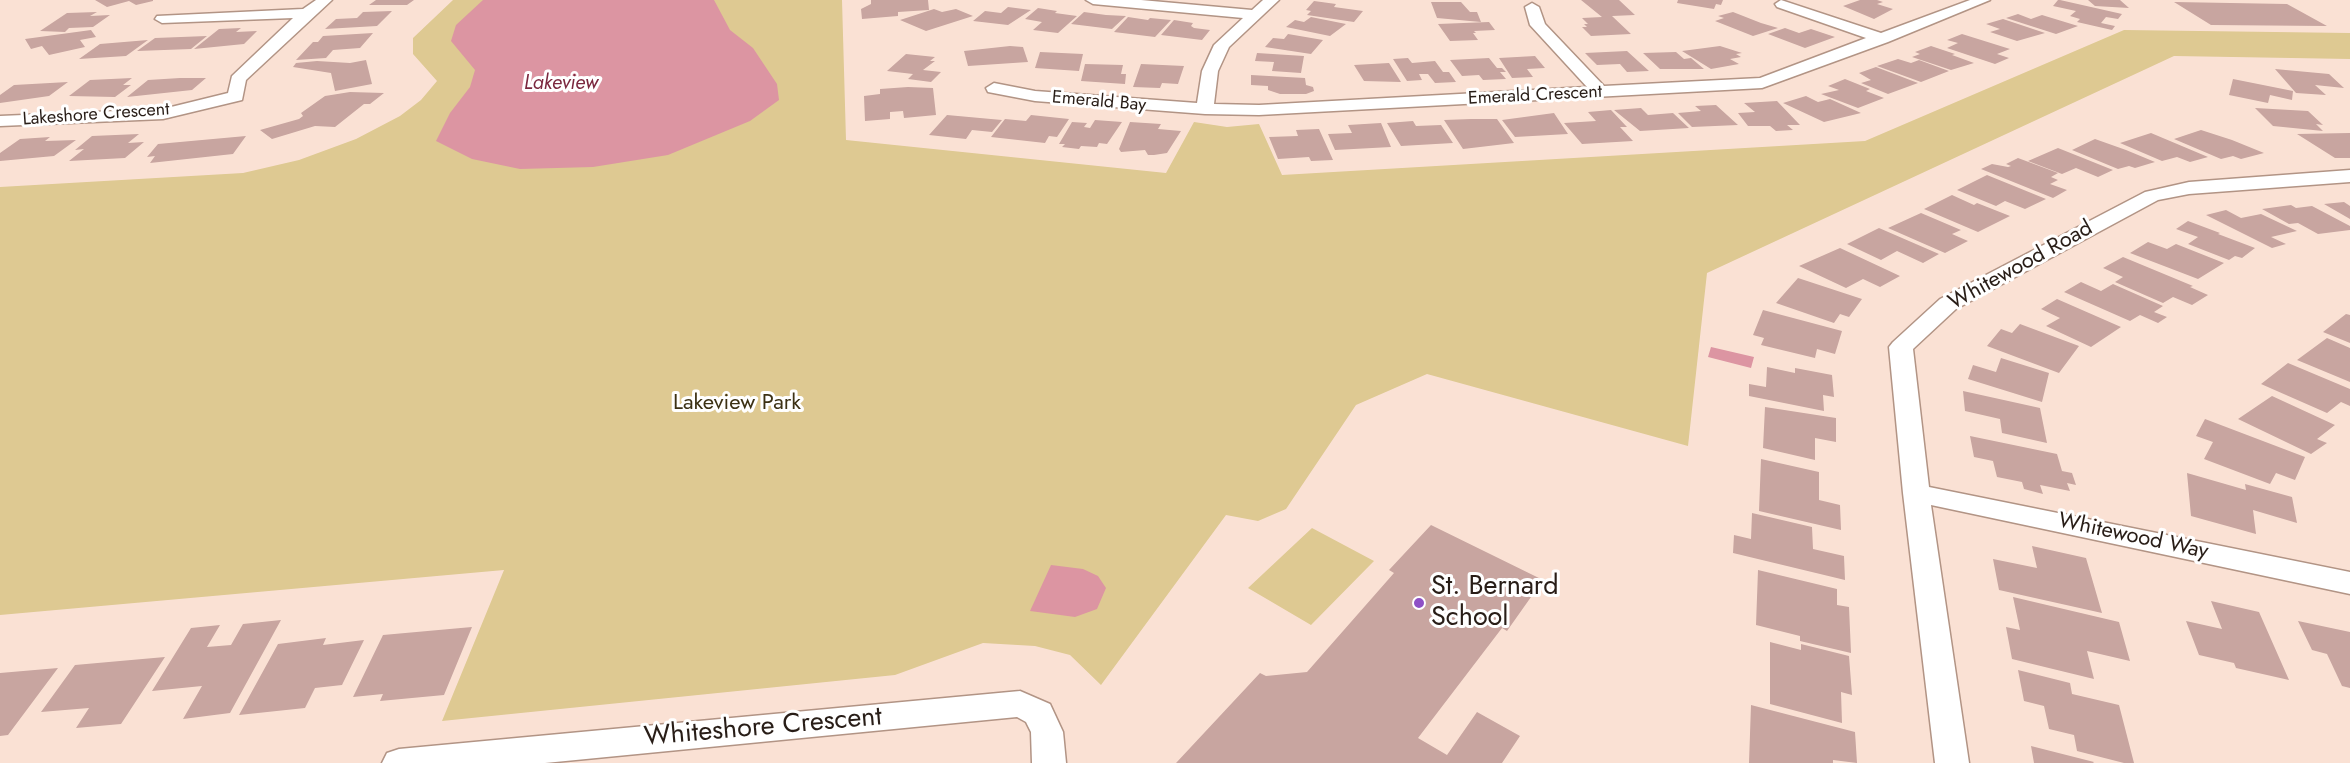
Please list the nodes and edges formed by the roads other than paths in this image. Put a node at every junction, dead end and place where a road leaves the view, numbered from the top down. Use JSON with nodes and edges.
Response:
{"nodes":[{"id":1,"x":325,"y":0,"type":"edge"},
{"id":2,"x":1093,"y":0,"type":"edge"},
{"id":3,"x":1272,"y":0,"type":"edge"},
{"id":4,"x":1983,"y":0,"type":"edge"},
{"id":5,"x":1782,"y":4,"type":"dead end"},
{"id":6,"x":1532,"y":7,"type":"dead end"},
{"id":7,"x":307,"y":13,"type":"junction"},
{"id":8,"x":1257,"y":15,"type":"junction"},
{"id":9,"x":162,"y":19,"type":"dead end"},
{"id":10,"x":1883,"y":39,"type":"junction"},
{"id":11,"x":994,"y":88,"type":"dead end"},
{"id":12,"x":1600,"y":92,"type":"junction"},
{"id":13,"x":1205,"y":110,"type":"junction"},
{"id":14,"x":0,"y":121,"type":"edge"},
{"id":15,"x":2350,"y":176,"type":"edge"},
{"id":16,"x":1916,"y":493,"type":"junction"},
{"id":17,"x":2350,"y":582,"type":"edge"},
{"id":18,"x":399,"y":763,"type":"edge"},
{"id":19,"x":1049,"y":763,"type":"edge"},
{"id":20,"x":1952,"y":763,"type":"edge"}],
"edges":[{"from":1,"to":7,"type":"street","name":"Lakeshore Crescent"},
{"from":2,"to":8,"type":"street"},
{"from":3,"to":8,"type":"street"},
{"from":4,"to":10,"type":"street","name":"Emerald Crescent"},
{"from":5,"to":10,"type":"street"},
{"from":6,"to":12,"type":"street"},
{"from":7,"to":9,"type":"street"},
{"from":7,"to":14,"type":"street","name":"Lakeshore Crescent"},
{"from":8,"to":13,"type":"street"},
{"from":10,"to":12,"type":"street","name":"Emerald Crescent"},
{"from":11,"to":13,"type":"street","name":"Emerald Bay"},
{"from":12,"to":13,"type":"street","name":"Emerald Crescent"},
{"from":15,"to":16,"type":"street","name":"Whitewood Road"},
{"from":16,"to":17,"type":"street","name":"Whitewood Way"},
{"from":16,"to":20,"type":"street","name":"Whitewood Road"},
{"from":18,"to":19,"type":"street","name":"Whiteshore Crescent"}]}
